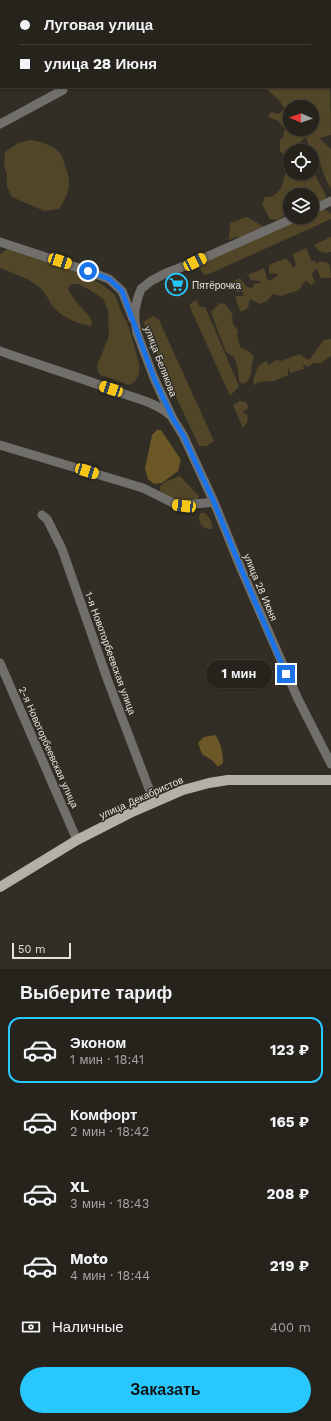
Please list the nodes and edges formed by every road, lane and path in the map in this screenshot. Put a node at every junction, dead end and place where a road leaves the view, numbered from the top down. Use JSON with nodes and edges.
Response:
{"nodes":[{"id":1,"x":63,"y":90,"type":"dead end"},
{"id":2,"x":0,"y":124,"type":"edge"},
{"id":3,"x":331,"y":201,"type":"edge"},
{"id":4,"x":319,"y":207,"type":"edge"},
{"id":5,"x":283,"y":223,"type":"edge"},
{"id":6,"x":0,"y":242,"type":"edge"},
{"id":7,"x":135,"y":326,"type":"junction"},
{"id":8,"x":0,"y":352,"type":"edge"},
{"id":9,"x":173,"y":419,"type":"junction"},
{"id":10,"x":0,"y":445,"type":"edge"},
{"id":11,"x":214,"y":502,"type":"junction"},
{"id":12,"x":42,"y":515,"type":"dead end"},
{"id":13,"x":0,"y":663,"type":"edge"},
{"id":14,"x":331,"y":764,"type":"edge"},
{"id":15,"x":331,"y":780,"type":"edge"},
{"id":16,"x":154,"y":802,"type":"junction"},
{"id":17,"x":77,"y":840,"type":"junction"},
{"id":18,"x":0,"y":887,"type":"edge"}],
"edges":[{"from":1,"to":2,"type":"street"},
{"from":3,"to":4,"type":"street"},
{"from":5,"to":7,"type":"street","name":"улица Белякова"},
{"from":6,"to":7,"type":"street"},
{"from":7,"to":9,"type":"street","name":"улица Белякова"},
{"from":8,"to":9,"type":"street"},
{"from":9,"to":11,"type":"street","name":"улица 28 Июня"},
{"from":10,"to":11,"type":"street"},
{"from":11,"to":14,"type":"street","name":"улица 28 Июня"},
{"from":12,"to":16,"type":"street","name":"1-я Новоторбеевская улица"},
{"from":13,"to":17,"type":"street","name":"2-я Новоторбеевская улица"},
{"from":15,"to":16,"type":"main road","name":"улица Декабристов"},
{"from":16,"to":17,"type":"main road","name":"улица Декабристов"},
{"from":17,"to":18,"type":"main road","name":"улица Декабристов"}]}
